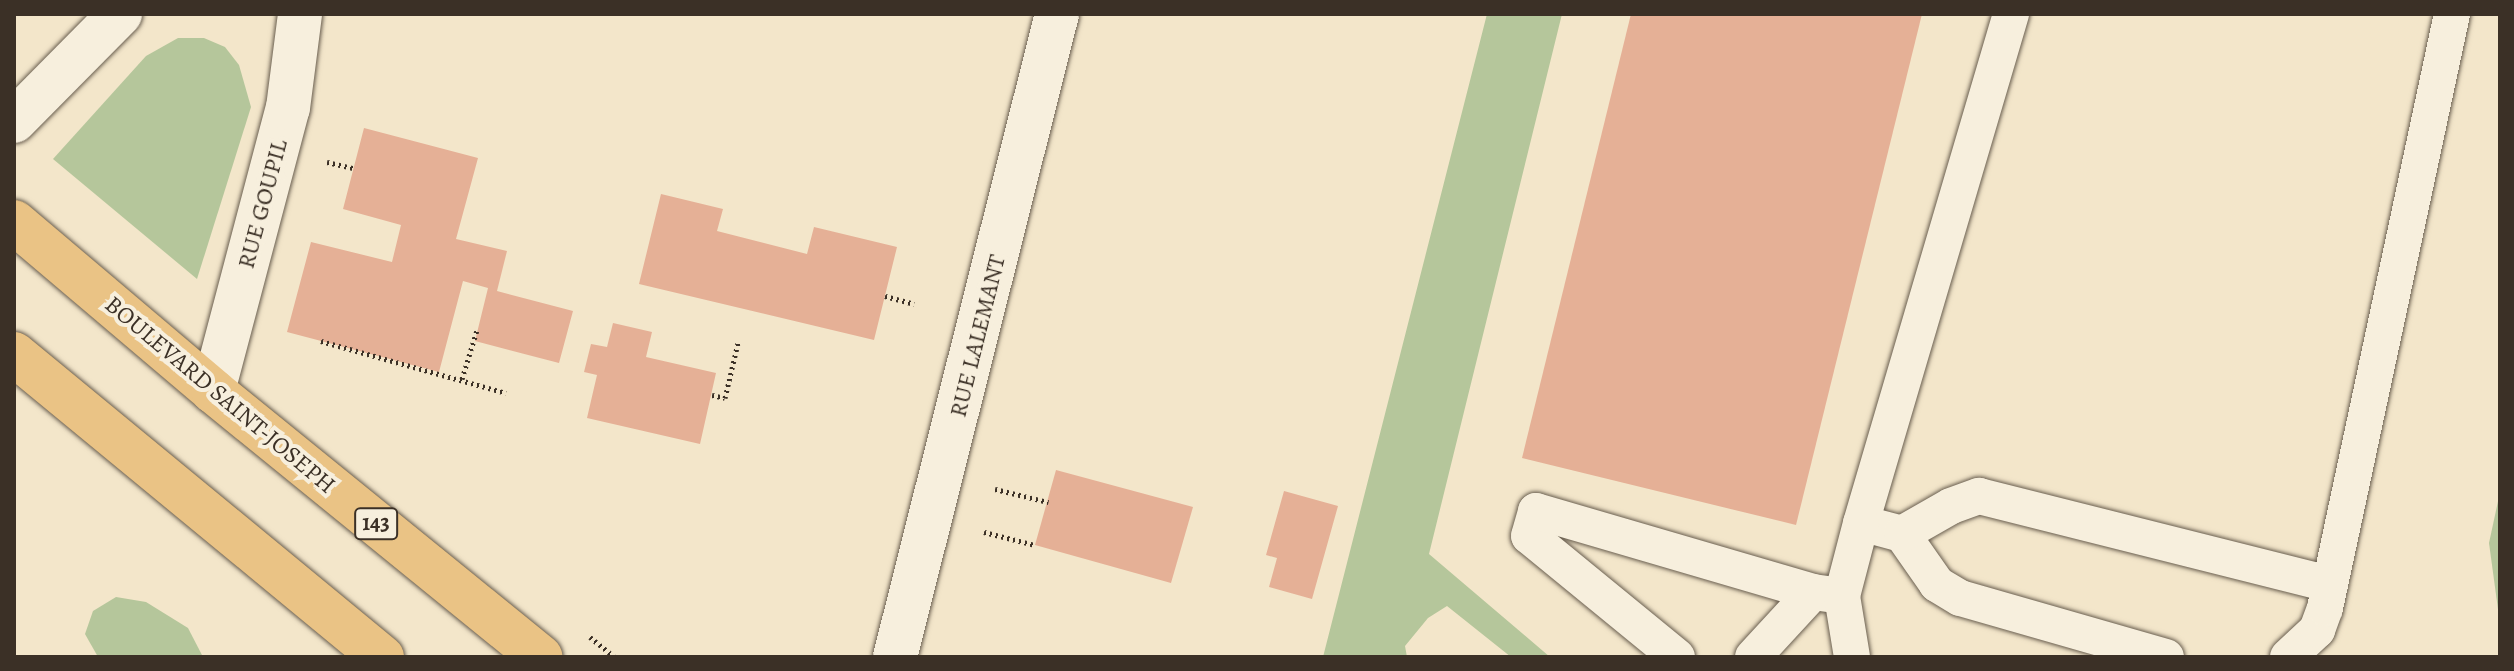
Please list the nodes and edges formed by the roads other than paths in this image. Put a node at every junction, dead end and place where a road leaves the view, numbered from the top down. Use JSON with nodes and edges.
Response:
{"nodes":[{"id":1,"x":120,"y":14,"type":"edge"},
{"id":2,"x":300,"y":14,"type":"edge"},
{"id":3,"x":1057,"y":14,"type":"edge"},
{"id":4,"x":2011,"y":14,"type":"edge"},
{"id":5,"x":2452,"y":14,"type":"edge"},
{"id":6,"x":14,"y":121,"type":"edge"},
{"id":7,"x":14,"y":222,"type":"edge"},
{"id":8,"x":14,"y":354,"type":"edge"},
{"id":9,"x":213,"y":391,"type":"junction"},
{"id":10,"x":1861,"y":523,"type":"junction"},
{"id":11,"x":1902,"y":534,"type":"junction"},
{"id":12,"x":2330,"y":584,"type":"junction"},
{"id":13,"x":1828,"y":594,"type":"junction"},
{"id":14,"x":382,"y":657,"type":"edge"},
{"id":15,"x":540,"y":657,"type":"edge"},
{"id":16,"x":895,"y":657,"type":"edge"},
{"id":17,"x":1677,"y":657,"type":"edge"},
{"id":18,"x":1753,"y":657,"type":"edge"},
{"id":19,"x":1852,"y":657,"type":"edge"},
{"id":20,"x":2166,"y":657,"type":"edge"},
{"id":21,"x":2288,"y":657,"type":"edge"}],
"edges":[{"from":1,"to":6,"type":"street"},
{"from":2,"to":9,"type":"street","name":"RUE GOUPIL"},
{"from":3,"to":16,"type":"street","name":"RUE LALEMANT"},
{"from":4,"to":10,"type":"lane"},
{"from":5,"to":12,"type":"lane"},
{"from":7,"to":9,"type":"main road","name":"BOULEVARD SAINT-JOSEPH","number":"143"},
{"from":8,"to":14,"type":"main road"},
{"from":9,"to":15,"type":"main road","name":"BOULEVARD SAINT-JOSEPH","number":"143"},
{"from":10,"to":11,"type":"lane"},
{"from":10,"to":13,"type":"lane"},
{"from":11,"to":12,"type":"lane"},
{"from":11,"to":20,"type":"lane"},
{"from":12,"to":21,"type":"lane"},
{"from":13,"to":17,"type":"lane"},
{"from":13,"to":18,"type":"lane"},
{"from":13,"to":19,"type":"lane"}]}
